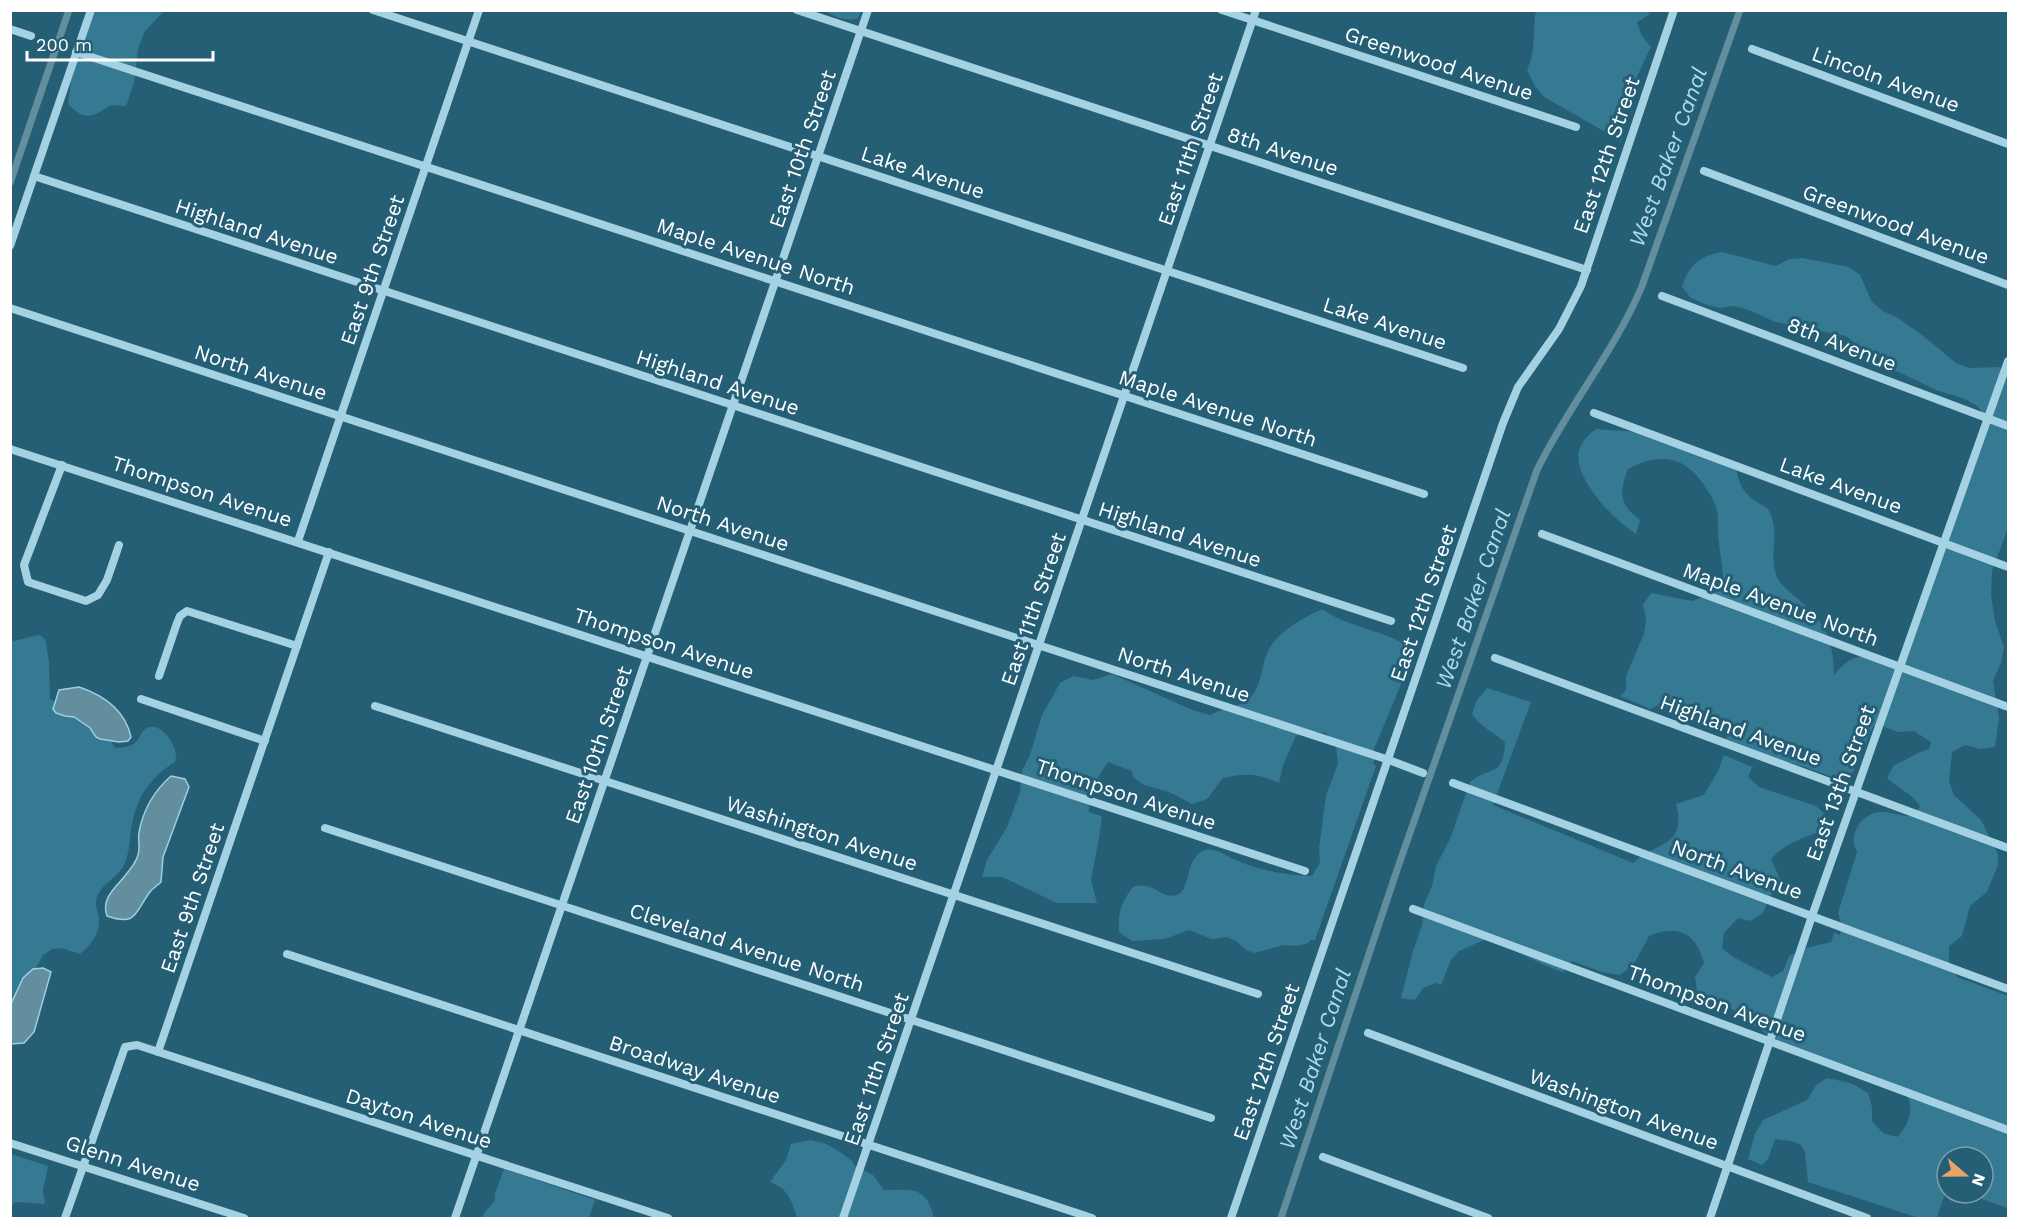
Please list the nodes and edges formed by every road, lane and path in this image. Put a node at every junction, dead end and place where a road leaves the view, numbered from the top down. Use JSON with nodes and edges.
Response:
{"nodes":[{"id":1,"x":91,"y":10,"type":"edge"},
{"id":2,"x":373,"y":10,"type":"edge"},
{"id":3,"x":479,"y":10,"type":"edge"},
{"id":4,"x":797,"y":10,"type":"edge"},
{"id":5,"x":868,"y":10,"type":"edge"},
{"id":6,"x":1222,"y":10,"type":"edge"},
{"id":7,"x":1256,"y":10,"type":"edge"},
{"id":8,"x":1674,"y":10,"type":"edge"},
{"id":9,"x":1253,"y":21,"type":"junction"},
{"id":10,"x":10,"y":29,"type":"edge"},
{"id":11,"x":861,"y":31,"type":"junction"},
{"id":12,"x":30,"y":36,"type":"dead end"},
{"id":13,"x":468,"y":42,"type":"junction"},
{"id":14,"x":1752,"y":48,"type":"dead end"},
{"id":15,"x":76,"y":52,"type":"junction"},
{"id":16,"x":1576,"y":127,"type":"dead end"},
{"id":17,"x":2008,"y":144,"type":"edge"},
{"id":18,"x":1210,"y":146,"type":"junction"},
{"id":19,"x":818,"y":156,"type":"junction"},
{"id":20,"x":426,"y":167,"type":"junction"},
{"id":21,"x":1704,"y":171,"type":"dead end"},
{"id":22,"x":34,"y":176,"type":"junction"},
{"id":23,"x":10,"y":246,"type":"edge"},
{"id":24,"x":1587,"y":270,"type":"junction"},
{"id":25,"x":1168,"y":271,"type":"junction"},
{"id":26,"x":776,"y":281,"type":"junction"},
{"id":27,"x":2008,"y":285,"type":"edge"},
{"id":28,"x":384,"y":292,"type":"junction"},
{"id":29,"x":1662,"y":297,"type":"dead end"},
{"id":30,"x":10,"y":308,"type":"edge"},
{"id":31,"x":2008,"y":361,"type":"edge"},
{"id":32,"x":1463,"y":368,"type":"dead end"},
{"id":33,"x":1125,"y":396,"type":"junction"},
{"id":34,"x":733,"y":406,"type":"junction"},
{"id":35,"x":1594,"y":413,"type":"dead end"},
{"id":36,"x":341,"y":417,"type":"junction"},
{"id":37,"x":1988,"y":418,"type":"junction"},
{"id":38,"x":2008,"y":426,"type":"edge"},
{"id":39,"x":10,"y":449,"type":"edge"},
{"id":40,"x":62,"y":465,"type":"junction"},
{"id":41,"x":1424,"y":494,"type":"dead end"},
{"id":42,"x":1082,"y":521,"type":"junction"},
{"id":43,"x":691,"y":531,"type":"junction"},
{"id":44,"x":1542,"y":534,"type":"dead end"},
{"id":45,"x":298,"y":541,"type":"junction"},
{"id":46,"x":1944,"y":543,"type":"junction"},
{"id":47,"x":119,"y":545,"type":"dead end"},
{"id":48,"x":329,"y":552,"type":"junction"},
{"id":49,"x":2008,"y":567,"type":"edge"},
{"id":50,"x":1391,"y":621,"type":"dead end"},
{"id":51,"x":297,"y":645,"type":"junction"},
{"id":52,"x":1040,"y":645,"type":"junction"},
{"id":53,"x":648,"y":657,"type":"junction"},
{"id":54,"x":1495,"y":658,"type":"dead end"},
{"id":55,"x":1900,"y":667,"type":"junction"},
{"id":56,"x":159,"y":676,"type":"dead end"},
{"id":57,"x":141,"y":699,"type":"dead end"},
{"id":58,"x":375,"y":706,"type":"dead end"},
{"id":59,"x":2008,"y":708,"type":"edge"},
{"id":60,"x":265,"y":741,"type":"junction"},
{"id":61,"x":1389,"y":760,"type":"junction"},
{"id":62,"x":997,"y":771,"type":"junction"},
{"id":63,"x":1423,"y":773,"type":"dead end"},
{"id":64,"x":605,"y":781,"type":"junction"},
{"id":65,"x":1453,"y":783,"type":"dead end"},
{"id":66,"x":1856,"y":792,"type":"junction"},
{"id":67,"x":325,"y":828,"type":"dead end"},
{"id":68,"x":2008,"y":848,"type":"edge"},
{"id":69,"x":1305,"y":872,"type":"dead end"},
{"id":70,"x":954,"y":895,"type":"junction"},
{"id":71,"x":562,"y":906,"type":"junction"},
{"id":72,"x":1413,"y":909,"type":"dead end"},
{"id":73,"x":1812,"y":916,"type":"junction"},
{"id":74,"x":287,"y":954,"type":"dead end"},
{"id":75,"x":2008,"y":989,"type":"edge"},
{"id":76,"x":1258,"y":994,"type":"dead end"},
{"id":77,"x":912,"y":1020,"type":"junction"},
{"id":78,"x":519,"y":1031,"type":"junction"},
{"id":79,"x":1368,"y":1033,"type":"dead end"},
{"id":80,"x":1769,"y":1041,"type":"junction"},
{"id":81,"x":158,"y":1052,"type":"junction"},
{"id":82,"x":1211,"y":1118,"type":"dead end"},
{"id":83,"x":2008,"y":1130,"type":"edge"},
{"id":84,"x":10,"y":1143,"type":"edge"},
{"id":85,"x":868,"y":1145,"type":"junction"},
{"id":86,"x":476,"y":1156,"type":"junction"},
{"id":87,"x":1323,"y":1157,"type":"dead end"},
{"id":88,"x":83,"y":1166,"type":"junction"},
{"id":89,"x":1727,"y":1167,"type":"junction"},
{"id":90,"x":65,"y":1218,"type":"edge"},
{"id":91,"x":244,"y":1218,"type":"edge"},
{"id":92,"x":455,"y":1218,"type":"edge"},
{"id":93,"x":668,"y":1218,"type":"edge"},
{"id":94,"x":843,"y":1218,"type":"edge"},
{"id":95,"x":1092,"y":1218,"type":"edge"},
{"id":96,"x":1231,"y":1218,"type":"edge"},
{"id":97,"x":1488,"y":1218,"type":"edge"},
{"id":98,"x":1710,"y":1218,"type":"edge"},
{"id":99,"x":1867,"y":1218,"type":"edge"}],
"edges":[{"from":1,"to":15,"type":"street"},
{"from":2,"to":13,"type":"street","name":"Lake Avenue"},
{"from":3,"to":13,"type":"street","name":"East 9th Street"},
{"from":4,"to":11,"type":"street","name":"8th Avenue"},
{"from":5,"to":11,"type":"street","name":"East 10th Street"},
{"from":6,"to":9,"type":"street","name":"Greenwood Avenue"},
{"from":7,"to":9,"type":"street","name":"East 11th Street"},
{"from":8,"to":24,"type":"street","name":"East 12th Street"},
{"from":9,"to":16,"type":"street","name":"Greenwood Avenue"},
{"from":9,"to":18,"type":"street","name":"East 11th Street"},
{"from":10,"to":12,"type":"street"},
{"from":11,"to":18,"type":"street","name":"8th Avenue"},
{"from":11,"to":19,"type":"street","name":"East 10th Street"},
{"from":13,"to":19,"type":"street","name":"Lake Avenue"},
{"from":13,"to":20,"type":"street","name":"East 9th Street"},
{"from":14,"to":17,"type":"street","name":"Lincoln Avenue"},
{"from":15,"to":20,"type":"street","name":"Maple Avenue North"},
{"from":15,"to":22,"type":"street"},
{"from":18,"to":24,"type":"street","name":"8th Avenue"},
{"from":18,"to":25,"type":"street","name":"East 11th Street"},
{"from":19,"to":25,"type":"street","name":"Lake Avenue"},
{"from":19,"to":26,"type":"street","name":"East 10th Street"},
{"from":20,"to":26,"type":"street","name":"Maple Avenue North"},
{"from":20,"to":28,"type":"street","name":"East 9th Street"},
{"from":21,"to":27,"type":"street","name":"Greenwood Avenue"},
{"from":22,"to":23,"type":"street"},
{"from":22,"to":28,"type":"street","name":"Highland Avenue"},
{"from":24,"to":61,"type":"street","name":"East 12th Street"},
{"from":25,"to":32,"type":"street","name":"Lake Avenue"},
{"from":25,"to":33,"type":"street","name":"East 11th Street"},
{"from":26,"to":33,"type":"street","name":"Maple Avenue North"},
{"from":26,"to":34,"type":"street","name":"East 10th Street"},
{"from":28,"to":34,"type":"street","name":"Highland Avenue"},
{"from":28,"to":36,"type":"street","name":"East 9th Street"},
{"from":29,"to":37,"type":"street","name":"8th Avenue"},
{"from":30,"to":36,"type":"street","name":"North Avenue"},
{"from":31,"to":37,"type":"street","name":"East 13th Street"},
{"from":33,"to":41,"type":"street","name":"Maple Avenue North"},
{"from":33,"to":42,"type":"street","name":"East 11th Street"},
{"from":34,"to":42,"type":"street","name":"Highland Avenue"},
{"from":34,"to":43,"type":"street","name":"East 10th Street"},
{"from":35,"to":46,"type":"street","name":"Lake Avenue"},
{"from":36,"to":43,"type":"street","name":"North Avenue"},
{"from":36,"to":45,"type":"street","name":"East 9th Street"},
{"from":37,"to":38,"type":"street","name":"8th Avenue"},
{"from":37,"to":46,"type":"street","name":"East 13th Street"},
{"from":39,"to":40,"type":"street","name":"Thompson Avenue"},
{"from":40,"to":45,"type":"street","name":"Thompson Avenue"},
{"from":40,"to":47,"type":"street"},
{"from":42,"to":50,"type":"street","name":"Highland Avenue"},
{"from":42,"to":52,"type":"street","name":"East 11th Street"},
{"from":43,"to":52,"type":"street","name":"North Avenue"},
{"from":43,"to":53,"type":"street","name":"East 10th Street"},
{"from":44,"to":55,"type":"street","name":"Maple Avenue North"},
{"from":45,"to":48,"type":"street","name":"Thompson Avenue"},
{"from":46,"to":49,"type":"street","name":"Lake Avenue"},
{"from":46,"to":55,"type":"street","name":"East 13th Street"},
{"from":48,"to":51,"type":"street","name":"East 9th Street"},
{"from":48,"to":53,"type":"street","name":"Thompson Avenue"},
{"from":51,"to":56,"type":"street"},
{"from":51,"to":60,"type":"street","name":"East 9th Street"},
{"from":52,"to":61,"type":"street","name":"North Avenue"},
{"from":52,"to":62,"type":"street","name":"East 11th Street"},
{"from":53,"to":62,"type":"street","name":"Thompson Avenue"},
{"from":53,"to":64,"type":"street","name":"East 10th Street"},
{"from":54,"to":66,"type":"street","name":"Highland Avenue"},
{"from":55,"to":59,"type":"street","name":"Maple Avenue North"},
{"from":55,"to":66,"type":"street","name":"East 13th Street"},
{"from":57,"to":60,"type":"street"},
{"from":58,"to":64,"type":"street","name":"Washington Avenue"},
{"from":60,"to":81,"type":"street","name":"East 9th Street"},
{"from":61,"to":63,"type":"street","name":"North Avenue"},
{"from":61,"to":96,"type":"street","name":"East 12th Street"},
{"from":62,"to":69,"type":"street","name":"Thompson Avenue"},
{"from":62,"to":70,"type":"street","name":"East 11th Street"},
{"from":64,"to":70,"type":"street","name":"Washington Avenue"},
{"from":64,"to":71,"type":"street","name":"East 10th Street"},
{"from":65,"to":73,"type":"street","name":"North Avenue"},
{"from":66,"to":68,"type":"street","name":"Highland Avenue"},
{"from":66,"to":73,"type":"street","name":"East 13th Street"},
{"from":67,"to":71,"type":"street","name":"Cleveland Avenue North"},
{"from":70,"to":76,"type":"street","name":"Washington Avenue"},
{"from":70,"to":77,"type":"street","name":"East 11th Street"},
{"from":71,"to":77,"type":"street","name":"Cleveland Avenue North"},
{"from":71,"to":78,"type":"street","name":"East 10th Street"},
{"from":72,"to":80,"type":"street","name":"Thompson Avenue"},
{"from":73,"to":75,"type":"street","name":"North Avenue"},
{"from":73,"to":80,"type":"street","name":"East 13th Street"},
{"from":74,"to":78,"type":"street","name":"Broadway Avenue"},
{"from":77,"to":82,"type":"street","name":"Cleveland Avenue North"},
{"from":77,"to":85,"type":"street","name":"East 11th Street"},
{"from":78,"to":85,"type":"street","name":"Broadway Avenue"},
{"from":78,"to":86,"type":"street","name":"East 10th Street"},
{"from":79,"to":89,"type":"street","name":"Washington Avenue"},
{"from":80,"to":83,"type":"street","name":"Thompson Avenue"},
{"from":80,"to":89,"type":"street","name":"East 13th Street"},
{"from":81,"to":86,"type":"street","name":"Dayton Avenue"},
{"from":81,"to":88,"type":"street"},
{"from":84,"to":88,"type":"street","name":"Glenn Avenue"},
{"from":85,"to":94,"type":"street","name":"East 11th Street"},
{"from":85,"to":95,"type":"street","name":"Broadway Avenue"},
{"from":86,"to":92,"type":"street","name":"East 10th Street"},
{"from":86,"to":93,"type":"street","name":"Dayton Avenue"},
{"from":87,"to":97,"type":"street"},
{"from":88,"to":90,"type":"street"},
{"from":88,"to":91,"type":"street","name":"Glenn Avenue"},
{"from":89,"to":98,"type":"street","name":"East 13th Street"},
{"from":89,"to":99,"type":"street","name":"Washington Avenue"}]}
